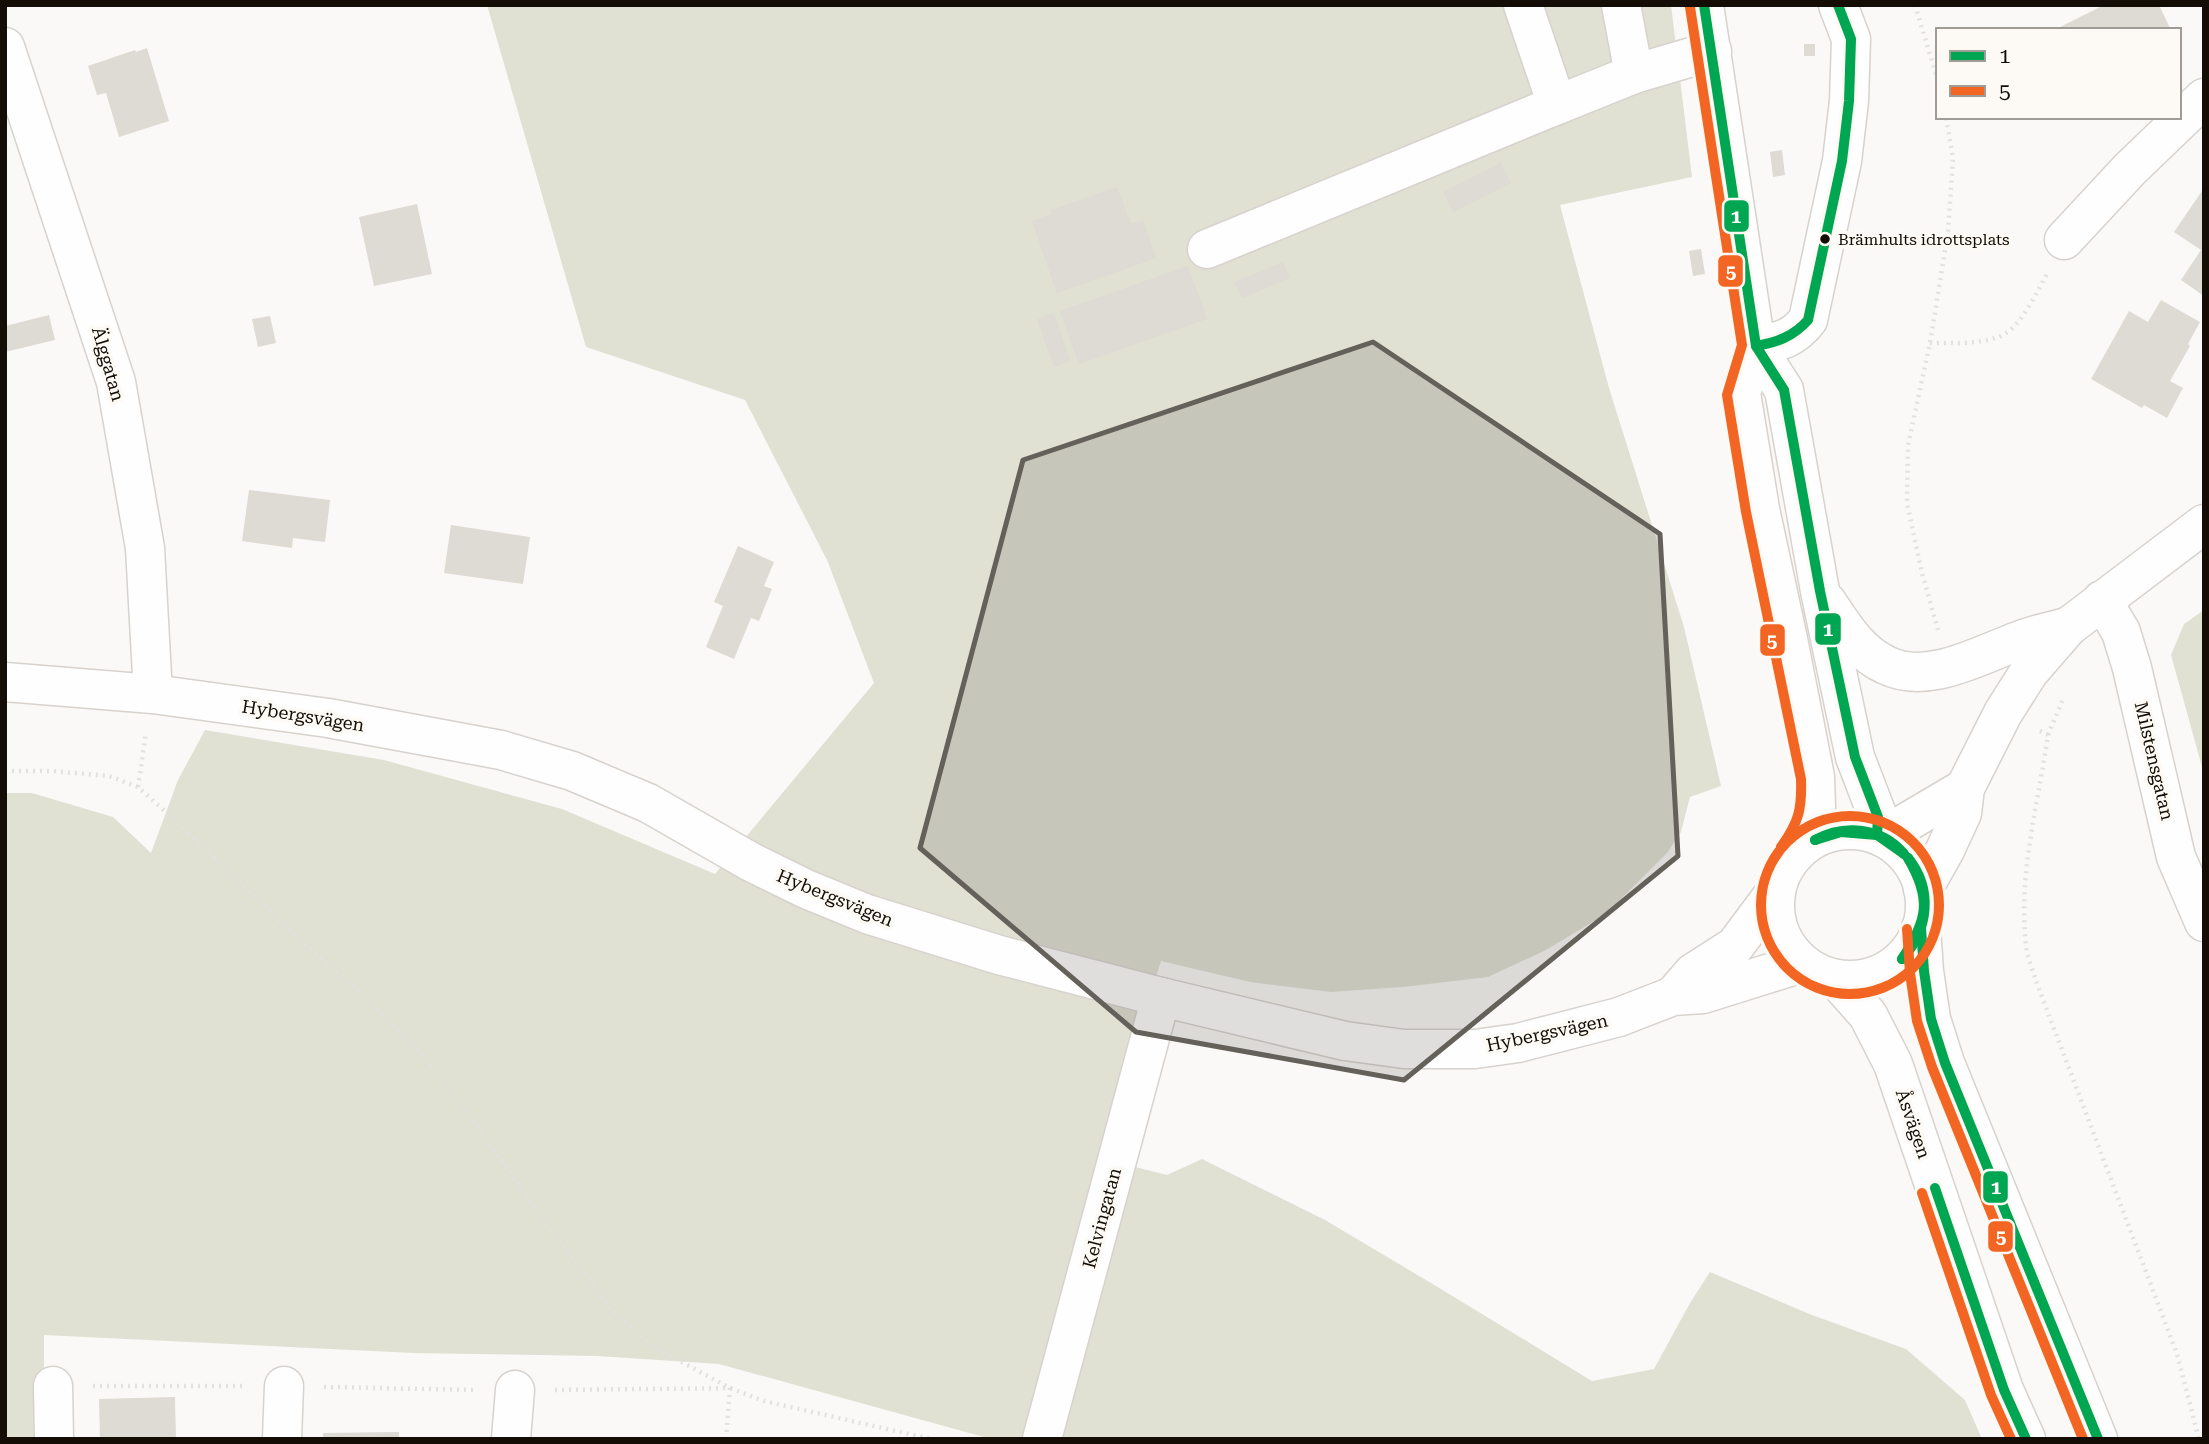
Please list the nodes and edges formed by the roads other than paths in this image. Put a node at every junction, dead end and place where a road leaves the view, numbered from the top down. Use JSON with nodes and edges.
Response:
{"nodes":[{"id":1,"x":1523,"y":5,"type":"edge"},
{"id":2,"x":1621,"y":5,"type":"edge"},
{"id":3,"x":1704,"y":5,"type":"edge"},
{"id":4,"x":1838,"y":5,"type":"edge"},
{"id":5,"x":5,"y":47,"type":"edge"},
{"id":6,"x":1712,"y":51,"type":"junction"},
{"id":7,"x":1634,"y":74,"type":"junction"},
{"id":8,"x":2204,"y":98,"type":"edge"},
{"id":9,"x":1557,"y":105,"type":"junction"},
{"id":10,"x":2064,"y":240,"type":"road end"},
{"id":11,"x":1207,"y":249,"type":"dead end"},
{"id":12,"x":1756,"y":346,"type":"junction"},
{"id":13,"x":2204,"y":524,"type":"edge"},
{"id":14,"x":1820,"y":591,"type":"junction"},
{"id":15,"x":2102,"y":600,"type":"junction"},
{"id":16,"x":2068,"y":627,"type":"junction"},
{"id":17,"x":5,"y":682,"type":"edge"},
{"id":18,"x":153,"y":694,"type":"junction"},
{"id":19,"x":1965,"y":788,"type":"junction"},
{"id":20,"x":1880,"y":836,"type":"junction"},
{"id":21,"x":1793,"y":855,"type":"junction"},
{"id":22,"x":1923,"y":889,"type":"junction"},
{"id":23,"x":1776,"y":891,"type":"junction"},
{"id":24,"x":2204,"y":922,"type":"edge"},
{"id":25,"x":1922,"y":928,"type":"junction"},
{"id":26,"x":1819,"y":971,"type":"junction"},
{"id":27,"x":1673,"y":996,"type":"junction"},
{"id":28,"x":1161,"y":998,"type":"junction"},
{"id":29,"x":53,"y":1386,"type":"road end"},
{"id":30,"x":284,"y":1386,"type":"road end"},
{"id":31,"x":515,"y":1390,"type":"road end"},
{"id":32,"x":54,"y":1439,"type":"edge"},
{"id":33,"x":282,"y":1439,"type":"edge"},
{"id":34,"x":511,"y":1439,"type":"edge"},
{"id":35,"x":1042,"y":1439,"type":"edge"},
{"id":36,"x":2026,"y":1439,"type":"edge"},
{"id":37,"x":2098,"y":1439,"type":"edge"}],
"edges":[{"from":1,"to":9,"type":"street"},
{"from":2,"to":7,"type":"street"},
{"from":3,"to":6,"type":"street"},
{"from":4,"to":12,"type":"street"},
{"from":5,"to":18,"type":"street","name":"Älggatan"},
{"from":6,"to":7,"type":"street"},
{"from":6,"to":12,"type":"street"},
{"from":7,"to":9,"type":"street"},
{"from":8,"to":10,"type":"street"},
{"from":9,"to":11,"type":"street"},
{"from":12,"to":14,"type":"street"},
{"from":12,"to":21,"type":"street"},
{"from":13,"to":15,"type":"street"},
{"from":14,"to":16,"type":"street"},
{"from":14,"to":20,"type":"street"},
{"from":15,"to":16,"type":"street"},
{"from":15,"to":24,"type":"street","name":"Milstensgatan"},
{"from":16,"to":19,"type":"street"},
{"from":17,"to":18,"type":"street","name":"Hybergsvägen"},
{"from":18,"to":28,"type":"street","name":"Hybergsvägen"},
{"from":19,"to":20,"type":"street"},
{"from":19,"to":22,"type":"street"},
{"from":20,"to":21,"type":"street"},
{"from":20,"to":22,"type":"street"},
{"from":21,"to":23,"type":"street"},
{"from":22,"to":25,"type":"street"},
{"from":23,"to":26,"type":"street"},
{"from":23,"to":27,"type":"street","name":"Hybergsvägen"},
{"from":25,"to":26,"type":"street"},
{"from":25,"to":37,"type":"street"},
{"from":26,"to":27,"type":"street","name":"Hybergsvägen"},
{"from":26,"to":36,"type":"street","name":"Åsvägen"},
{"from":27,"to":28,"type":"street","name":"Hybergsvägen"},
{"from":28,"to":35,"type":"street","name":"Kelvingatan"},
{"from":29,"to":32,"type":"street"},
{"from":30,"to":33,"type":"street"},
{"from":31,"to":34,"type":"street"}]}
